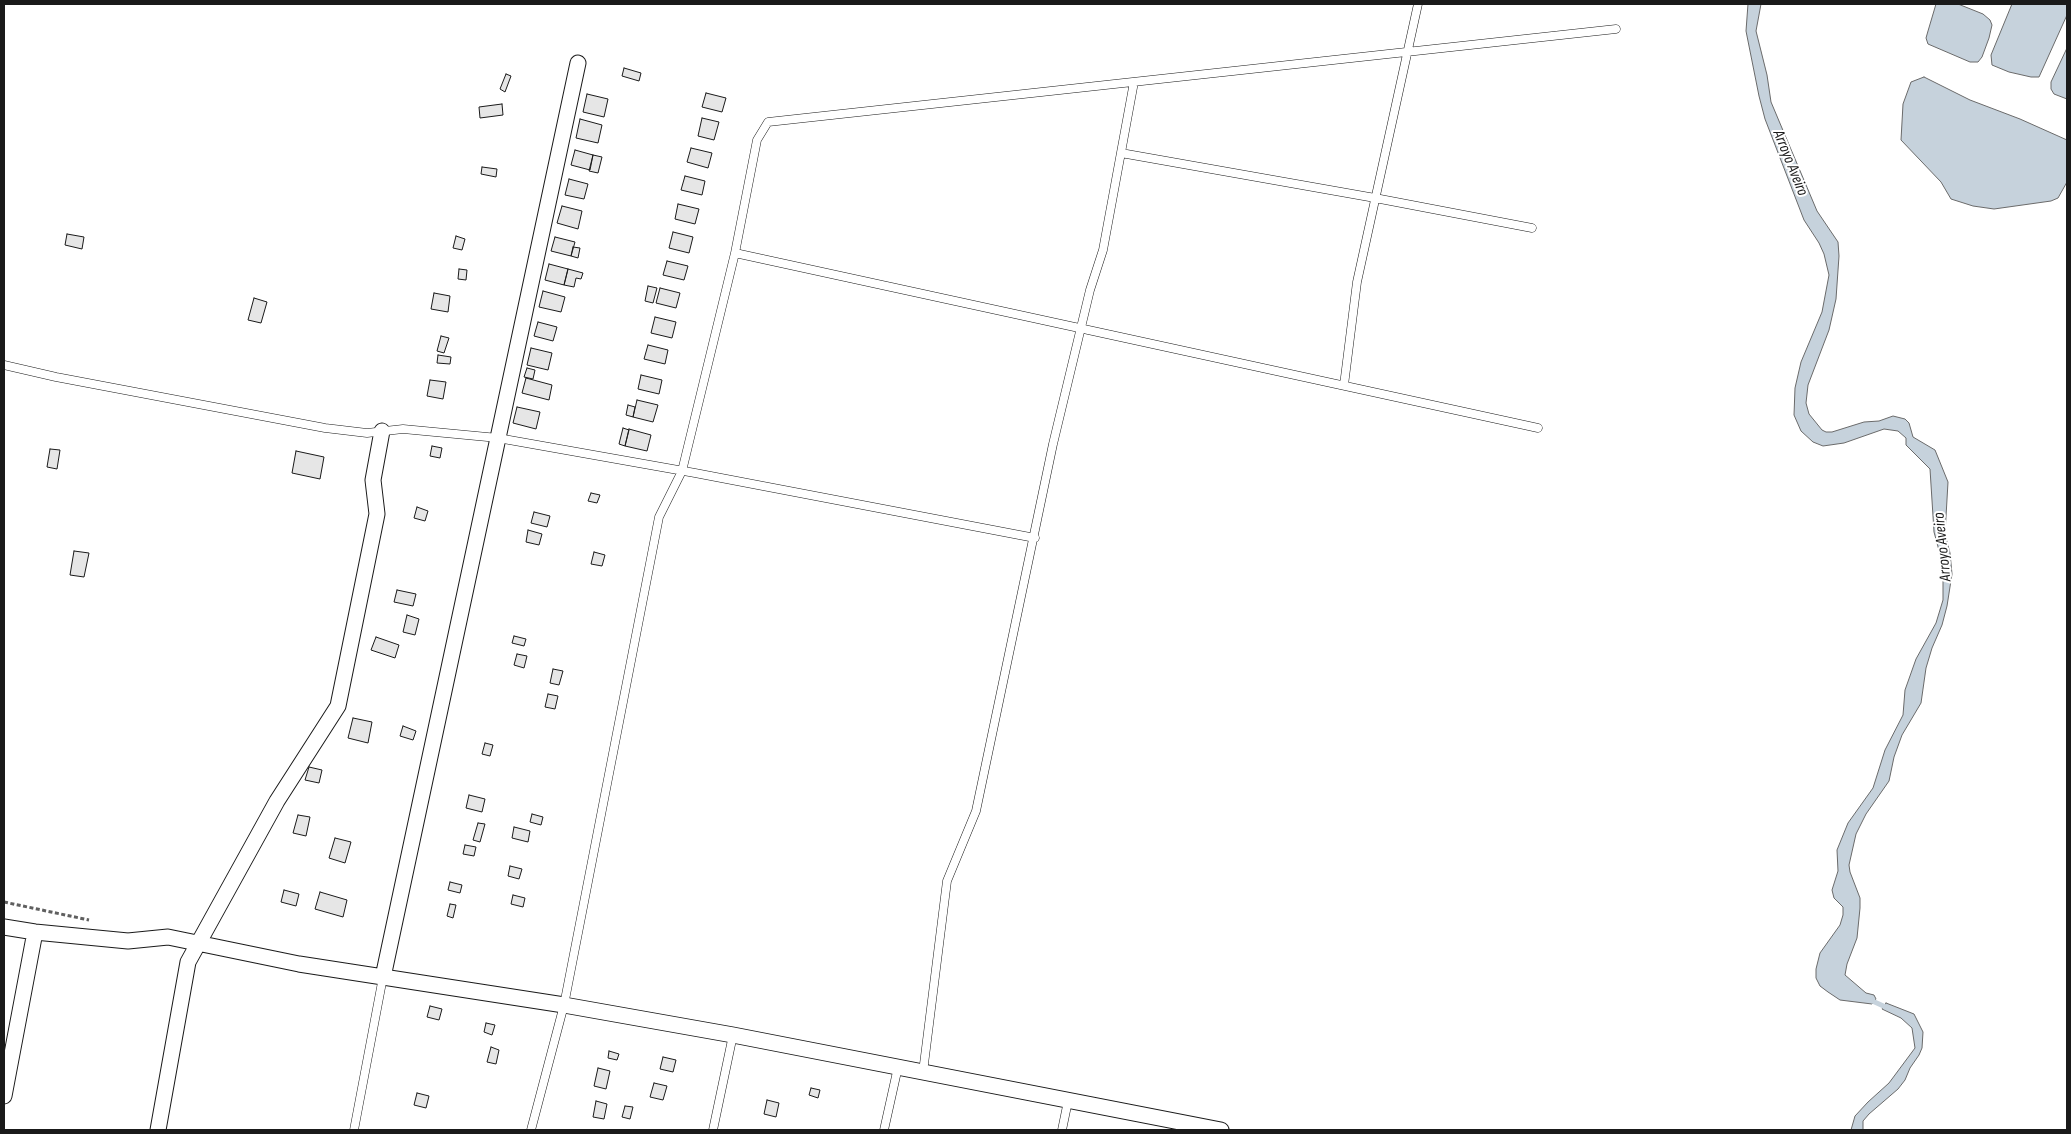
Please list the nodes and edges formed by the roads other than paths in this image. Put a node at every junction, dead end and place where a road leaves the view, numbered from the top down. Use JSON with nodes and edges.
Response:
{"nodes":[{"id":1,"x":1418,"y":4,"type":"edge"},
{"id":2,"x":1616,"y":29,"type":"dead end"},
{"id":3,"x":1406,"y":53,"type":"junction"},
{"id":4,"x":578,"y":63,"type":"dead end"},
{"id":5,"x":1134,"y":82,"type":"junction"},
{"id":6,"x":1121,"y":153,"type":"junction"},
{"id":7,"x":1375,"y":198,"type":"junction"},
{"id":8,"x":1532,"y":228,"type":"dead end"},
{"id":9,"x":735,"y":253,"type":"junction"},
{"id":10,"x":1081,"y":328,"type":"junction"},
{"id":11,"x":4,"y":365,"type":"edge"},
{"id":12,"x":1344,"y":385,"type":"junction"},
{"id":13,"x":1538,"y":428,"type":"dead end"},
{"id":14,"x":382,"y":432,"type":"junction"},
{"id":15,"x":498,"y":438,"type":"junction"},
{"id":16,"x":682,"y":471,"type":"junction"},
{"id":17,"x":1035,"y":538,"type":"junction"},
{"id":18,"x":4,"y":926,"type":"edge"},
{"id":19,"x":35,"y":932,"type":"junction"},
{"id":20,"x":197,"y":943,"type":"junction"},
{"id":21,"x":383,"y":978,"type":"junction"},
{"id":22,"x":564,"y":1005,"type":"junction"},
{"id":23,"x":733,"y":1035,"type":"junction"},
{"id":24,"x":898,"y":1067,"type":"junction"},
{"id":25,"x":923,"y":1072,"type":"junction"},
{"id":26,"x":4,"y":1096,"type":"edge"},
{"id":27,"x":1068,"y":1101,"type":"junction"},
{"id":28,"x":158,"y":1130,"type":"edge"},
{"id":29,"x":354,"y":1130,"type":"edge"},
{"id":30,"x":531,"y":1130,"type":"edge"},
{"id":31,"x":713,"y":1130,"type":"edge"},
{"id":32,"x":884,"y":1130,"type":"edge"},
{"id":33,"x":1062,"y":1130,"type":"edge"},
{"id":34,"x":1221,"y":1130,"type":"edge"}],
"edges":[{"from":1,"to":3,"type":"lane"},
{"from":2,"to":3,"type":"lane"},
{"from":3,"to":5,"type":"lane"},
{"from":3,"to":7,"type":"lane"},
{"from":4,"to":15,"type":"street"},
{"from":5,"to":6,"type":"lane"},
{"from":5,"to":9,"type":"lane"},
{"from":6,"to":7,"type":"lane"},
{"from":6,"to":10,"type":"lane"},
{"from":7,"to":8,"type":"lane"},
{"from":7,"to":12,"type":"lane"},
{"from":9,"to":10,"type":"lane"},
{"from":9,"to":16,"type":"lane"},
{"from":10,"to":12,"type":"lane"},
{"from":10,"to":17,"type":"lane"},
{"from":11,"to":14,"type":"lane"},
{"from":12,"to":13,"type":"lane"},
{"from":14,"to":15,"type":"lane"},
{"from":14,"to":20,"type":"street"},
{"from":15,"to":16,"type":"lane"},
{"from":15,"to":21,"type":"street"},
{"from":16,"to":17,"type":"lane"},
{"from":16,"to":22,"type":"lane"},
{"from":17,"to":25,"type":"lane"},
{"from":18,"to":19,"type":"street"},
{"from":19,"to":20,"type":"street"},
{"from":19,"to":26,"type":"street"},
{"from":20,"to":21,"type":"street"},
{"from":20,"to":28,"type":"street"},
{"from":21,"to":22,"type":"street"},
{"from":21,"to":29,"type":"lane"},
{"from":22,"to":23,"type":"street"},
{"from":22,"to":30,"type":"lane"},
{"from":23,"to":24,"type":"street"},
{"from":23,"to":31,"type":"lane"},
{"from":24,"to":25,"type":"street"},
{"from":24,"to":32,"type":"lane"},
{"from":25,"to":27,"type":"street"},
{"from":27,"to":33,"type":"lane"},
{"from":27,"to":34,"type":"street"}]}
